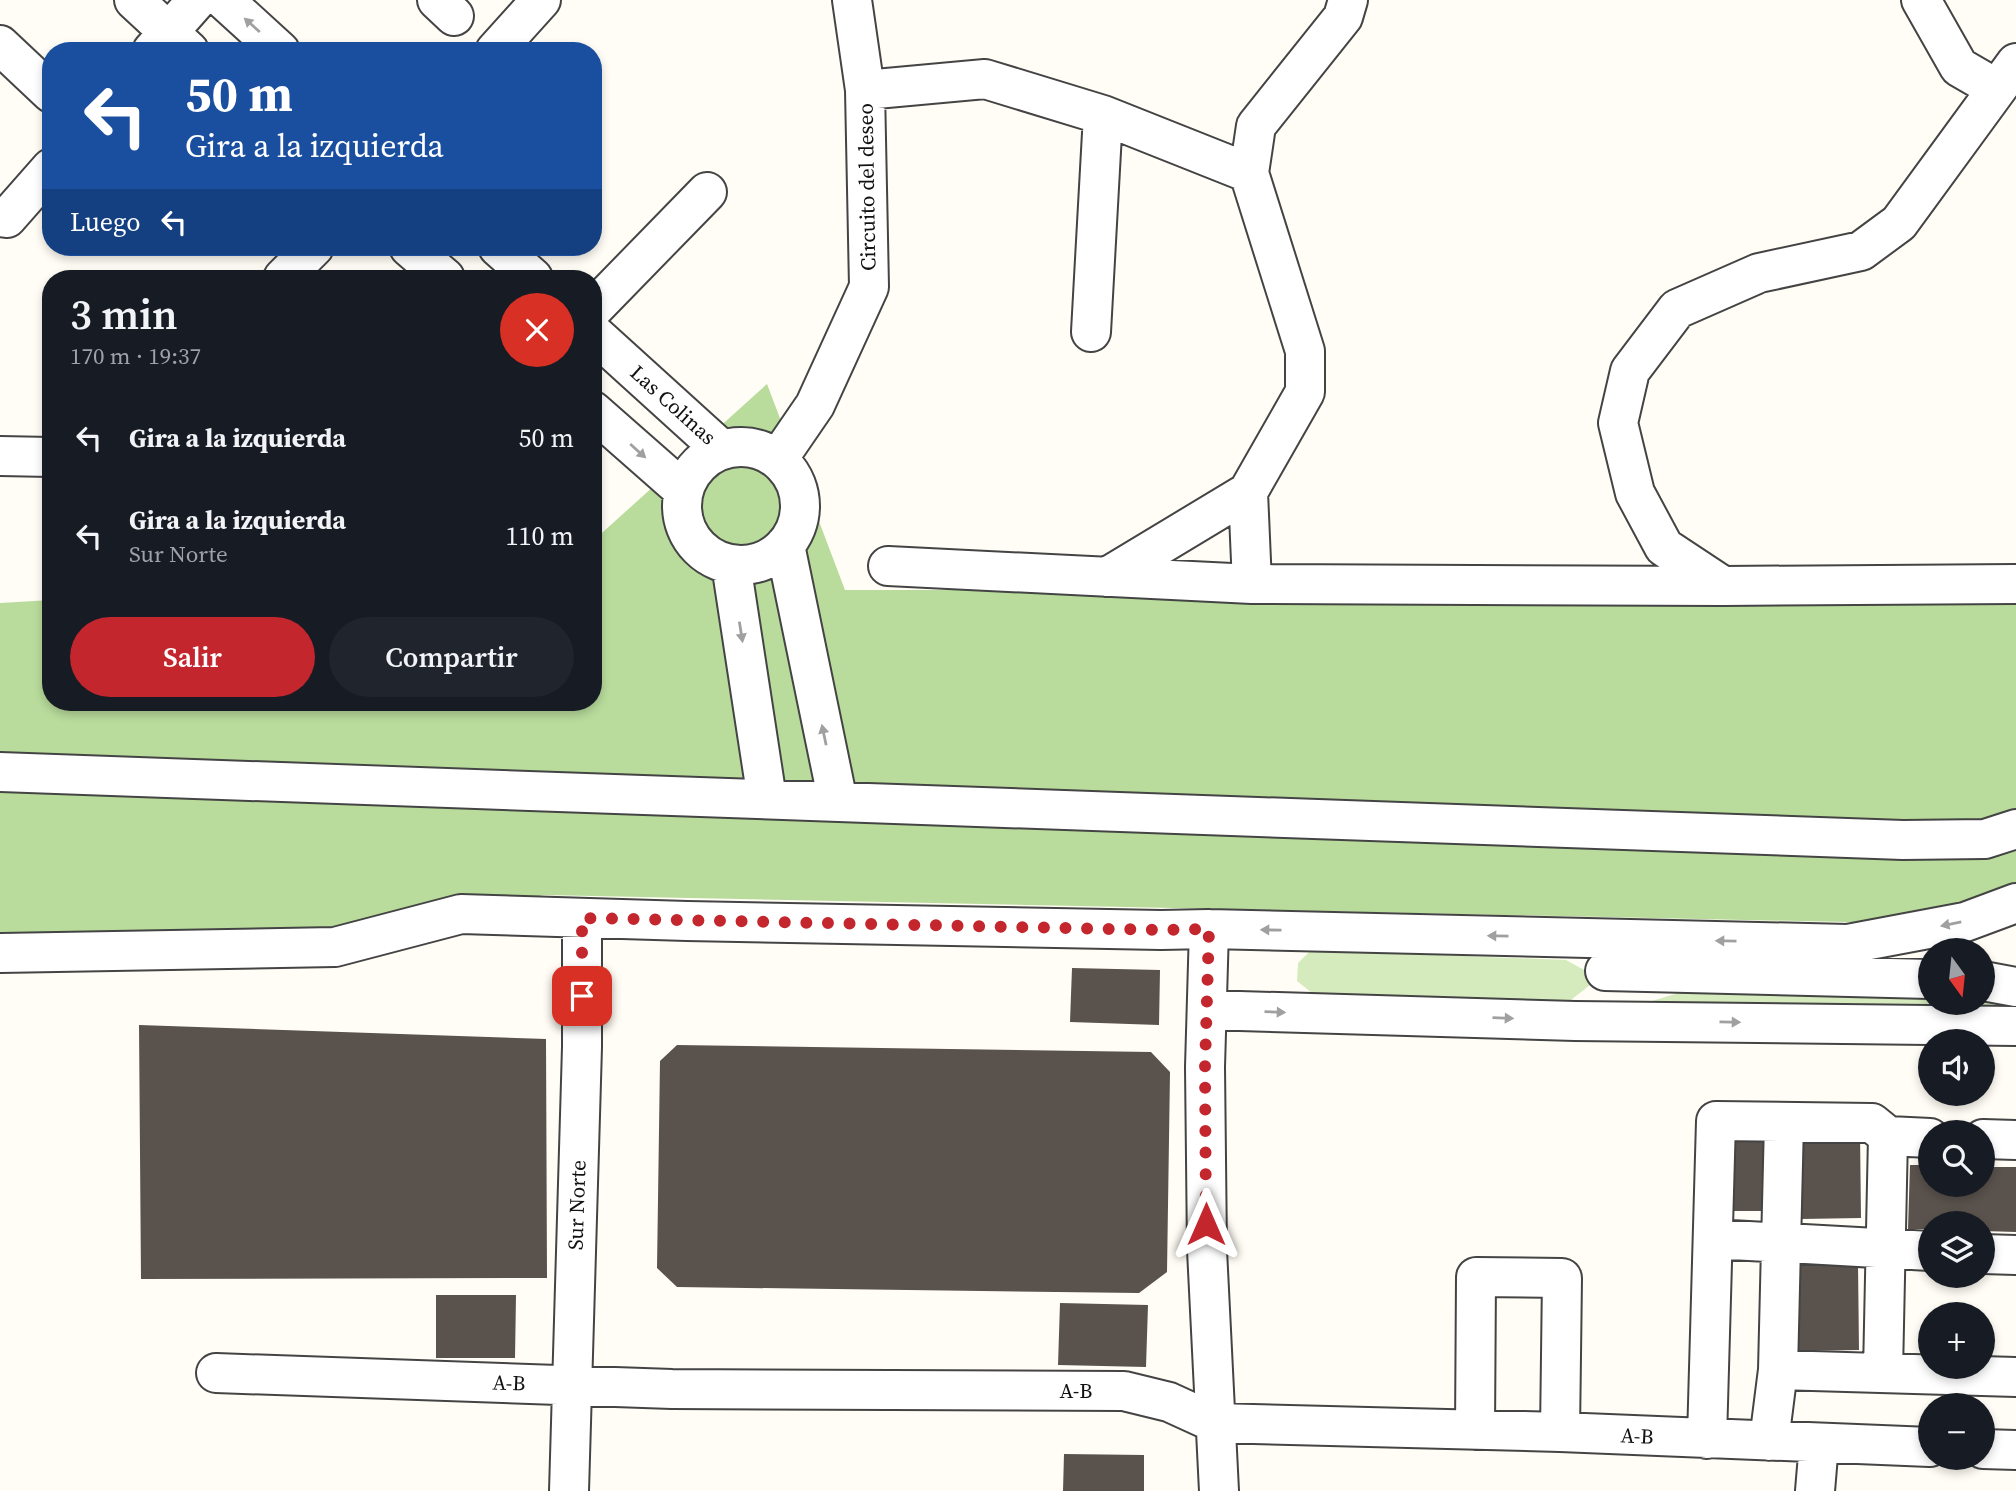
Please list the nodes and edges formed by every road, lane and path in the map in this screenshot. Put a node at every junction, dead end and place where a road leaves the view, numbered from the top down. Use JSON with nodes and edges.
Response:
{"nodes":[{"id":1,"x":134,"y":0,"type":"edge"},
{"id":2,"x":197,"y":0,"type":"edge"},
{"id":3,"x":224,"y":0,"type":"edge"},
{"id":4,"x":541,"y":0,"type":"edge"},
{"id":5,"x":852,"y":0,"type":"edge"},
{"id":6,"x":1348,"y":0,"type":"edge"},
{"id":7,"x":1921,"y":0,"type":"edge"},
{"id":8,"x":167,"y":42,"type":"edge"},
{"id":9,"x":171,"y":42,"type":"edge"},
{"id":10,"x":270,"y":42,"type":"edge"},
{"id":11,"x":503,"y":42,"type":"edge"},
{"id":12,"x":0,"y":45,"type":"edge"},
{"id":13,"x":2007,"y":76,"type":"edge"},
{"id":14,"x":42,"y":85,"type":"edge"},
{"id":15,"x":866,"y":90,"type":"junction"},
{"id":16,"x":1102,"y":115,"type":"junction"},
{"id":17,"x":1248,"y":173,"type":"junction"},
{"id":18,"x":42,"y":177,"type":"edge"},
{"id":19,"x":706,"y":192,"type":"dead end"},
{"id":20,"x":0,"y":217,"type":"edge"},
{"id":21,"x":305,"y":256,"type":"edge"},
{"id":22,"x":419,"y":256,"type":"edge"},
{"id":23,"x":508,"y":256,"type":"edge"},
{"id":24,"x":291,"y":270,"type":"edge"},
{"id":25,"x":435,"y":270,"type":"edge"},
{"id":26,"x":524,"y":270,"type":"edge"},
{"id":27,"x":602,"y":300,"type":"edge"},
{"id":28,"x":1091,"y":332,"type":"dead end"},
{"id":29,"x":602,"y":341,"type":"edge"},
{"id":30,"x":602,"y":419,"type":"edge"},
{"id":31,"x":722,"y":450,"type":"junction"},
{"id":32,"x":0,"y":456,"type":"edge"},
{"id":33,"x":42,"y":457,"type":"edge"},
{"id":34,"x":778,"y":459,"type":"junction"},
{"id":35,"x":684,"y":491,"type":"junction"},
{"id":36,"x":1248,"y":492,"type":"junction"},
{"id":37,"x":785,"y":545,"type":"junction"},
{"id":38,"x":731,"y":564,"type":"junction"},
{"id":39,"x":888,"y":566,"type":"dead end"},
{"id":40,"x":1107,"y":577,"type":"junction"},
{"id":41,"x":1252,"y":584,"type":"junction"},
{"id":42,"x":2016,"y":584,"type":"edge"},
{"id":43,"x":1723,"y":586,"type":"junction"},
{"id":44,"x":0,"y":772,"type":"edge"},
{"id":45,"x":767,"y":799,"type":"junction"},
{"id":46,"x":838,"y":802,"type":"junction"},
{"id":47,"x":2016,"y":829,"type":"edge"},
{"id":48,"x":2016,"y":903,"type":"edge"},
{"id":49,"x":582,"y":918,"type":"junction"},
{"id":50,"x":1209,"y":929,"type":"junction"},
{"id":51,"x":0,"y":953,"type":"edge"},
{"id":52,"x":1612,"y":955,"type":"junction"},
{"id":53,"x":1918,"y":978,"type":"edge"},
{"id":54,"x":1995,"y":983,"type":"edge"},
{"id":55,"x":2016,"y":987,"type":"edge"},
{"id":56,"x":1207,"y":1010,"type":"junction"},
{"id":57,"x":1575,"y":1020,"type":"junction"},
{"id":58,"x":2016,"y":1026,"type":"edge"},
{"id":59,"x":1784,"y":1122,"type":"junction"},
{"id":60,"x":1888,"y":1136,"type":"junction"},
{"id":61,"x":1918,"y":1137,"type":"edge"},
{"id":62,"x":1995,"y":1139,"type":"edge"},
{"id":63,"x":2016,"y":1140,"type":"edge"},
{"id":64,"x":1713,"y":1239,"type":"junction"},
{"id":65,"x":1782,"y":1243,"type":"junction"},
{"id":66,"x":1884,"y":1248,"type":"junction"},
{"id":67,"x":1918,"y":1250,"type":"edge"},
{"id":68,"x":1995,"y":1254,"type":"edge"},
{"id":69,"x":2016,"y":1255,"type":"edge"},
{"id":70,"x":1777,"y":1370,"type":"junction"},
{"id":71,"x":1883,"y":1372,"type":"junction"},
{"id":72,"x":216,"y":1373,"type":"dead end"},
{"id":73,"x":2016,"y":1377,"type":"edge"},
{"id":74,"x":574,"y":1385,"type":"junction"},
{"id":75,"x":1215,"y":1423,"type":"junction"},
{"id":76,"x":1475,"y":1430,"type":"junction"},
{"id":77,"x":1560,"y":1432,"type":"junction"},
{"id":78,"x":1707,"y":1439,"type":"junction"},
{"id":79,"x":1769,"y":1441,"type":"junction"},
{"id":80,"x":1819,"y":1443,"type":"junction"},
{"id":81,"x":1918,"y":1447,"type":"edge"},
{"id":82,"x":1995,"y":1449,"type":"edge"},
{"id":83,"x":2016,"y":1450,"type":"edge"},
{"id":84,"x":569,"y":1491,"type":"edge"},
{"id":85,"x":1219,"y":1491,"type":"edge"},
{"id":86,"x":1815,"y":1491,"type":"edge"}],
"edges":[{"from":1,"to":8,"type":"street"},
{"from":2,"to":9,"type":"street"},
{"from":10,"to":3,"type":"street","one_way":true},
{"from":4,"to":11,"type":"street"},
{"from":5,"to":15,"type":"street","name":"Circuito del deseo"},
{"from":6,"to":17,"type":"street"},
{"from":7,"to":13,"type":"street"},
{"from":12,"to":14,"type":"street"},
{"from":13,"to":43,"type":"street"},
{"from":15,"to":16,"type":"street"},
{"from":15,"to":34,"type":"street","name":"Circuito del deseo"},
{"from":16,"to":17,"type":"street"},
{"from":16,"to":28,"type":"street"},
{"from":17,"to":36,"type":"street"},
{"from":18,"to":20,"type":"street"},
{"from":19,"to":27,"type":"street"},
{"from":21,"to":24,"type":"street"},
{"from":22,"to":25,"type":"street"},
{"from":23,"to":26,"type":"street"},
{"from":29,"to":31,"type":"street","name":"Las Colinas"},
{"from":30,"to":35,"type":"street","one_way":true},
{"from":31,"to":34,"type":"street"},
{"from":31,"to":35,"type":"street"},
{"from":32,"to":33,"type":"street"},
{"from":34,"to":37,"type":"street"},
{"from":35,"to":38,"type":"street"},
{"from":36,"to":40,"type":"street"},
{"from":36,"to":41,"type":"street"},
{"from":37,"to":38,"type":"street"},
{"from":46,"to":37,"type":"street","one_way":true},
{"from":38,"to":45,"type":"street","one_way":true},
{"from":39,"to":40,"type":"street"},
{"from":40,"to":41,"type":"street"},
{"from":41,"to":43,"type":"street"},
{"from":42,"to":43,"type":"street"},
{"from":44,"to":45,"type":"street"},
{"from":45,"to":46,"type":"street"},
{"from":46,"to":47,"type":"street"},
{"from":48,"to":52,"type":"street","one_way":true},
{"from":49,"to":50,"type":"street"},
{"from":49,"to":51,"type":"street"},
{"from":49,"to":74,"type":"street","name":"Sur Norte"},
{"from":52,"to":50,"type":"street","one_way":true},
{"from":50,"to":56,"type":"street"},
{"from":52,"to":53,"type":"street"},
{"from":52,"to":57,"type":"street"},
{"from":54,"to":55,"type":"street"},
{"from":56,"to":57,"type":"street","one_way":true},
{"from":56,"to":75,"type":"street"},
{"from":57,"to":58,"type":"street","one_way":true},
{"from":59,"to":60,"type":"street"},
{"from":59,"to":64,"type":"street"},
{"from":59,"to":65,"type":"street"},
{"from":60,"to":61,"type":"street"},
{"from":60,"to":66,"type":"street"},
{"from":62,"to":63,"type":"street"},
{"from":64,"to":65,"type":"street"},
{"from":64,"to":78,"type":"street"},
{"from":65,"to":66,"type":"street"},
{"from":65,"to":70,"type":"street"},
{"from":66,"to":67,"type":"street"},
{"from":66,"to":71,"type":"street"},
{"from":68,"to":69,"type":"street"},
{"from":70,"to":71,"type":"street"},
{"from":70,"to":79,"type":"street"},
{"from":71,"to":73,"type":"street"},
{"from":72,"to":74,"type":"street","name":"A-B"},
{"from":74,"to":75,"type":"street","name":"A-B"},
{"from":74,"to":84,"type":"street","name":"Sur Norte"},
{"from":75,"to":76,"type":"street","name":"A-B"},
{"from":75,"to":85,"type":"street"},
{"from":76,"to":77,"type":"street","name":"A-B"},
{"from":76,"to":77,"type":"street"},
{"from":77,"to":78,"type":"street","name":"A-B"},
{"from":78,"to":79,"type":"street","name":"A-B"},
{"from":79,"to":80,"type":"street","name":"A-B"},
{"from":80,"to":81,"type":"street","name":"A-B"},
{"from":80,"to":86,"type":"street"},
{"from":82,"to":83,"type":"street"}]}
